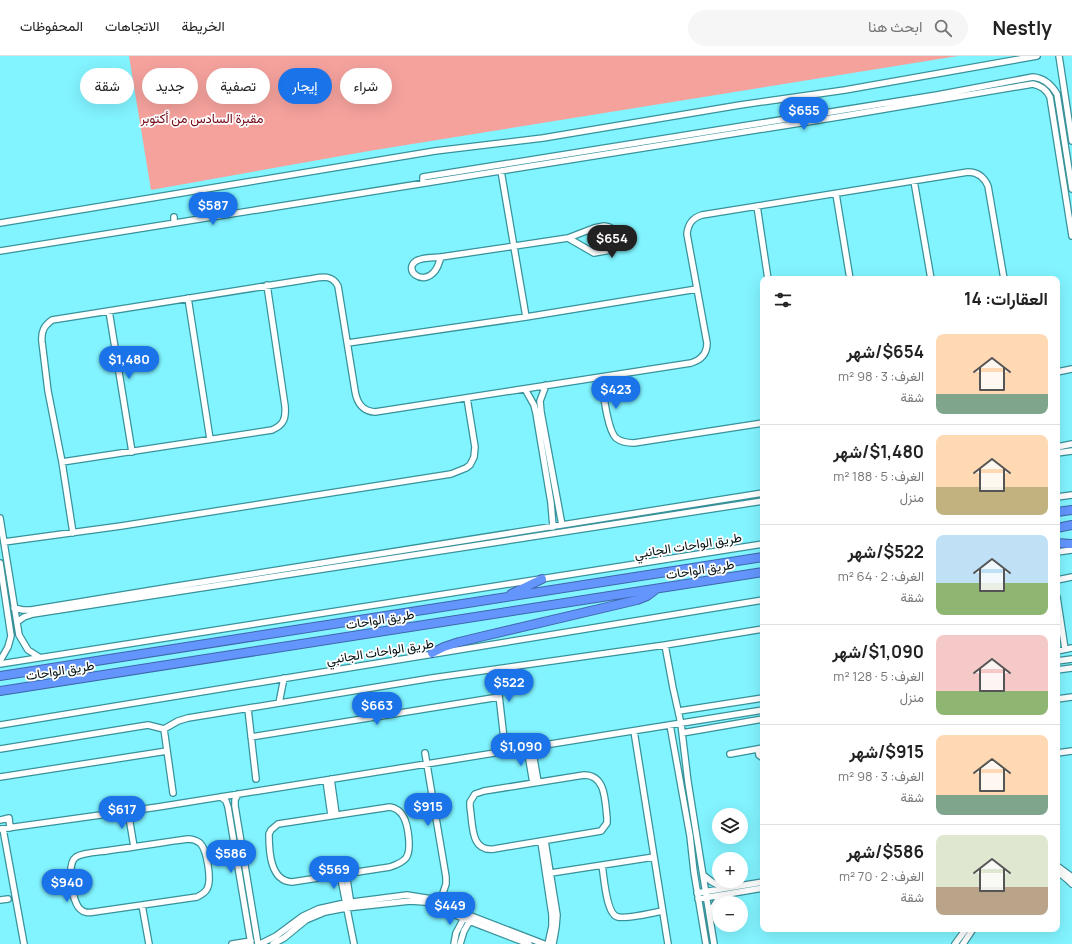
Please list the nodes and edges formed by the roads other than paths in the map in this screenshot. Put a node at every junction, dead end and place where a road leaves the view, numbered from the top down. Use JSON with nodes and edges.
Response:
{"nodes":[{"id":1,"x":1037,"y":56,"type":"edge"},
{"id":2,"x":1059,"y":56,"type":"edge"},
{"id":3,"x":937,"y":98,"type":"junction"},
{"id":4,"x":1072,"y":141,"type":"edge"},
{"id":5,"x":606,"y":150,"type":"junction"},
{"id":6,"x":501,"y":171,"type":"junction"},
{"id":7,"x":423,"y":180,"type":"junction"},
{"id":8,"x":914,"y":181,"type":"junction"},
{"id":9,"x":1072,"y":189,"type":"edge"},
{"id":10,"x":836,"y":194,"type":"junction"},
{"id":11,"x":757,"y":206,"type":"junction"},
{"id":12,"x":0,"y":223,"type":"edge"},
{"id":13,"x":1072,"y":236,"type":"edge"},
{"id":14,"x":568,"y":238,"type":"junction"},
{"id":15,"x":514,"y":247,"type":"junction"},
{"id":16,"x":0,"y":251,"type":"edge"},
{"id":17,"x":441,"y":257,"type":"junction"},
{"id":18,"x":768,"y":276,"type":"edge"},
{"id":19,"x":850,"y":276,"type":"edge"},
{"id":20,"x":930,"y":276,"type":"edge"},
{"id":21,"x":1004,"y":276,"type":"edge"},
{"id":22,"x":267,"y":286,"type":"junction"},
{"id":23,"x":697,"y":289,"type":"junction"},
{"id":24,"x":188,"y":298,"type":"junction"},
{"id":25,"x":109,"y":311,"type":"junction"},
{"id":26,"x":526,"y":317,"type":"junction"},
{"id":27,"x":348,"y":343,"type":"junction"},
{"id":28,"x":1072,"y":369,"type":"edge"},
{"id":29,"x":1060,"y":371,"type":"edge"},
{"id":30,"x":601,"y":377,"type":"junction"},
{"id":31,"x":546,"y":385,"type":"junction"},
{"id":32,"x":525,"y":388,"type":"junction"},
{"id":33,"x":467,"y":398,"type":"junction"},
{"id":34,"x":760,"y":423,"type":"edge"},
{"id":35,"x":210,"y":439,"type":"junction"},
{"id":36,"x":1072,"y":444,"type":"edge"},
{"id":37,"x":1060,"y":446,"type":"edge"},
{"id":38,"x":1072,"y":451,"type":"edge"},
{"id":39,"x":132,"y":452,"type":"junction"},
{"id":40,"x":1060,"y":453,"type":"edge"},
{"id":41,"x":62,"y":462,"type":"junction"},
{"id":42,"x":760,"y":494,"type":"edge"},
{"id":43,"x":1072,"y":495,"type":"edge"},
{"id":44,"x":1060,"y":497,"type":"edge"},
{"id":45,"x":760,"y":501,"type":"edge"},
{"id":46,"x":654,"y":510,"type":"junction"},
{"id":47,"x":1072,"y":510,"type":"edge"},
{"id":48,"x":1060,"y":512,"type":"edge"},
{"id":49,"x":656,"y":517,"type":"junction"},
{"id":50,"x":0,"y":518,"type":"edge"},
{"id":51,"x":562,"y":525,"type":"junction"},
{"id":52,"x":1072,"y":525,"type":"edge"},
{"id":53,"x":553,"y":527,"type":"junction"},
{"id":54,"x":1060,"y":527,"type":"edge"},
{"id":55,"x":73,"y":533,"type":"junction"},
{"id":56,"x":4,"y":542,"type":"junction"},
{"id":57,"x":760,"y":544,"type":"edge"},
{"id":58,"x":1060,"y":544,"type":"edge"},
{"id":59,"x":1072,"y":544,"type":"edge"},
{"id":60,"x":1072,"y":550,"type":"edge"},
{"id":61,"x":1060,"y":552,"type":"edge"},
{"id":62,"x":760,"y":557,"type":"edge"},
{"id":63,"x":0,"y":563,"type":"edge"},
{"id":64,"x":264,"y":572,"type":"junction"},
{"id":65,"x":760,"y":572,"type":"edge"},
{"id":66,"x":1072,"y":577,"type":"edge"},
{"id":67,"x":265,"y":579,"type":"junction"},
{"id":68,"x":542,"y":579,"type":"junction"},
{"id":69,"x":1060,"y":579,"type":"edge"},
{"id":70,"x":10,"y":583,"type":"junction"},
{"id":71,"x":3,"y":584,"type":"junction"},
{"id":72,"x":656,"y":588,"type":"junction"},
{"id":73,"x":502,"y":599,"type":"junction"},
{"id":74,"x":107,"y":600,"type":"junction"},
{"id":75,"x":760,"y":600,"type":"edge"},
{"id":76,"x":14,"y":608,"type":"junction"},
{"id":77,"x":1060,"y":616,"type":"edge"},
{"id":78,"x":17,"y":622,"type":"junction"},
{"id":79,"x":760,"y":629,"type":"edge"},
{"id":80,"x":19,"y":635,"type":"junction"},
{"id":81,"x":11,"y":636,"type":"junction"},
{"id":82,"x":666,"y":645,"type":"junction"},
{"id":83,"x":1072,"y":648,"type":"edge"},
{"id":84,"x":1065,"y":649,"type":"junction"},
{"id":85,"x":1060,"y":650,"type":"edge"},
{"id":86,"x":432,"y":653,"type":"junction"},
{"id":87,"x":39,"y":657,"type":"junction"},
{"id":88,"x":1072,"y":659,"type":"edge"},
{"id":89,"x":0,"y":661,"type":"edge"},
{"id":90,"x":1060,"y":661,"type":"edge"},
{"id":91,"x":0,"y":664,"type":"edge"},
{"id":92,"x":1072,"y":668,"type":"edge"},
{"id":93,"x":496,"y":669,"type":"junction"},
{"id":94,"x":1060,"y":670,"type":"edge"},
{"id":95,"x":0,"y":676,"type":"edge"},
{"id":96,"x":284,"y":678,"type":"junction"},
{"id":97,"x":0,"y":691,"type":"edge"},
{"id":98,"x":499,"y":697,"type":"junction"},
{"id":99,"x":1072,"y":697,"type":"edge"},
{"id":100,"x":760,"y":698,"type":"edge"},
{"id":101,"x":1060,"y":699,"type":"edge"},
{"id":102,"x":279,"y":703,"type":"junction"},
{"id":103,"x":248,"y":709,"type":"junction"},
{"id":104,"x":679,"y":711,"type":"junction"},
{"id":105,"x":760,"y":711,"type":"edge"},
{"id":106,"x":760,"y":720,"type":"edge"},
{"id":107,"x":681,"y":724,"type":"junction"},
{"id":108,"x":0,"y":725,"type":"edge"},
{"id":109,"x":670,"y":725,"type":"junction"},
{"id":110,"x":164,"y":729,"type":"junction"},
{"id":111,"x":634,"y":731,"type":"junction"},
{"id":112,"x":682,"y":733,"type":"junction"},
{"id":113,"x":251,"y":737,"type":"junction"},
{"id":114,"x":504,"y":738,"type":"dead end"},
{"id":115,"x":530,"y":748,"type":"junction"},
{"id":116,"x":0,"y":749,"type":"edge"},
{"id":117,"x":760,"y":749,"type":"edge"},
{"id":118,"x":167,"y":751,"type":"junction"},
{"id":119,"x":1072,"y":751,"type":"edge"},
{"id":120,"x":425,"y":753,"type":"dead end"},
{"id":121,"x":1060,"y":753,"type":"edge"},
{"id":122,"x":730,"y":754,"type":"dead end"},
{"id":123,"x":427,"y":764,"type":"junction"},
{"id":124,"x":0,"y":777,"type":"edge"},
{"id":125,"x":256,"y":780,"type":"dead end"},
{"id":126,"x":329,"y":780,"type":"junction"},
{"id":127,"x":535,"y":783,"type":"junction"},
{"id":128,"x":174,"y":793,"type":"dead end"},
{"id":129,"x":238,"y":794,"type":"junction"},
{"id":130,"x":221,"y":797,"type":"junction"},
{"id":131,"x":128,"y":811,"type":"junction"},
{"id":132,"x":334,"y":815,"type":"junction"},
{"id":133,"x":0,"y":820,"type":"edge"},
{"id":134,"x":10,"y":828,"type":"junction"},
{"id":135,"x":2,"y":829,"type":"edge"},
{"id":136,"x":543,"y":841,"type":"junction"},
{"id":137,"x":134,"y":847,"type":"junction"},
{"id":138,"x":654,"y":857,"type":"junction"},
{"id":139,"x":602,"y":865,"type":"junction"},
{"id":140,"x":1060,"y":868,"type":"edge"},
{"id":141,"x":550,"y":873,"type":"junction"},
{"id":142,"x":343,"y":874,"type":"junction"},
{"id":143,"x":703,"y":874,"type":"junction"},
{"id":144,"x":1060,"y":874,"type":"edge"},
{"id":145,"x":1072,"y":877,"type":"edge"},
{"id":146,"x":712,"y":882,"type":"edge"},
{"id":147,"x":760,"y":882,"type":"edge"},
{"id":148,"x":748,"y":884,"type":"edge"},
{"id":149,"x":1072,"y":884,"type":"edge"},
{"id":150,"x":724,"y":888,"type":"edge"},
{"id":151,"x":760,"y":889,"type":"edge"},
{"id":152,"x":706,"y":894,"type":"junction"},
{"id":153,"x":724,"y":895,"type":"junction"},
{"id":154,"x":698,"y":896,"type":"junction"},
{"id":155,"x":8,"y":899,"type":"dead end"},
{"id":156,"x":0,"y":900,"type":"edge"},
{"id":157,"x":440,"y":902,"type":"junction"},
{"id":158,"x":553,"y":903,"type":"junction"},
{"id":159,"x":142,"y":905,"type":"junction"},
{"id":160,"x":348,"y":905,"type":"junction"},
{"id":161,"x":662,"y":911,"type":"junction"},
{"id":162,"x":709,"y":913,"type":"junction"},
{"id":163,"x":468,"y":917,"type":"junction"},
{"id":164,"x":251,"y":920,"type":"junction"},
{"id":165,"x":964,"y":932,"type":"edge"},
{"id":166,"x":971,"y":932,"type":"edge"},
{"id":167,"x":251,"y":943,"type":"edge"},
{"id":168,"x":24,"y":944,"type":"edge"},
{"id":169,"x":149,"y":944,"type":"edge"},
{"id":170,"x":232,"y":944,"type":"edge"},
{"id":171,"x":259,"y":944,"type":"edge"},
{"id":172,"x":273,"y":944,"type":"edge"},
{"id":173,"x":354,"y":944,"type":"edge"},
{"id":174,"x":454,"y":944,"type":"edge"},
{"id":175,"x":460,"y":944,"type":"edge"},
{"id":176,"x":529,"y":944,"type":"edge"},
{"id":177,"x":544,"y":944,"type":"edge"},
{"id":178,"x":548,"y":944,"type":"edge"},
{"id":179,"x":553,"y":944,"type":"edge"},
{"id":180,"x":668,"y":944,"type":"edge"},
{"id":181,"x":706,"y":944,"type":"edge"},
{"id":182,"x":714,"y":944,"type":"edge"},
{"id":183,"x":955,"y":944,"type":"edge"},
{"id":184,"x":963,"y":944,"type":"edge"}],
"edges":[{"from":1,"to":12,"type":"street"},
{"from":2,"to":4,"type":"street"},
{"from":3,"to":5,"type":"street"},
{"from":3,"to":9,"type":"street"},
{"from":3,"to":13,"type":"street"},
{"from":5,"to":6,"type":"street"},
{"from":5,"to":7,"type":"street"},
{"from":6,"to":7,"type":"street"},
{"from":6,"to":15,"type":"street"},
{"from":7,"to":16,"type":"street"},
{"from":8,"to":10,"type":"street"},
{"from":8,"to":20,"type":"street"},
{"from":8,"to":21,"type":"street"},
{"from":10,"to":11,"type":"street"},
{"from":10,"to":19,"type":"street"},
{"from":11,"to":18,"type":"street"},
{"from":11,"to":23,"type":"street"},
{"from":14,"to":14,"type":"street"},
{"from":14,"to":15,"type":"street"},
{"from":15,"to":17,"type":"street"},
{"from":15,"to":26,"type":"street"},
{"from":17,"to":17,"type":"street"},
{"from":22,"to":24,"type":"street"},
{"from":22,"to":27,"type":"street"},
{"from":22,"to":35,"type":"street"},
{"from":23,"to":26,"type":"street"},
{"from":23,"to":30,"type":"street"},
{"from":24,"to":25,"type":"street"},
{"from":24,"to":35,"type":"street"},
{"from":25,"to":39,"type":"street"},
{"from":25,"to":41,"type":"street"},
{"from":26,"to":27,"type":"street"},
{"from":27,"to":33,"type":"street"},
{"from":28,"to":29,"type":"street"},
{"from":30,"to":31,"type":"street"},
{"from":30,"to":34,"type":"street"},
{"from":31,"to":32,"type":"street"},
{"from":31,"to":51,"type":"street"},
{"from":32,"to":33,"type":"street"},
{"from":32,"to":53,"type":"street"},
{"from":33,"to":55,"type":"street"},
{"from":35,"to":39,"type":"street"},
{"from":36,"to":37,"type":"street"},
{"from":38,"to":40,"type":"street"},
{"from":39,"to":41,"type":"street"},
{"from":41,"to":55,"type":"street"},
{"from":42,"to":45,"type":"street"},
{"from":42,"to":46,"type":"street"},
{"from":43,"to":44,"type":"street"},
{"from":45,"to":49,"type":"street"},
{"from":46,"to":49,"type":"street"},
{"from":46,"to":51,"type":"street"},
{"from":47,"to":48,"type":"highway"},
{"from":49,"to":67,"type":"street"},
{"from":50,"to":56,"type":"street"},
{"from":51,"to":53,"type":"street"},
{"from":52,"to":54,"type":"highway"},
{"from":53,"to":64,"type":"street"},
{"from":55,"to":56,"type":"street"},
{"from":56,"to":70,"type":"street"},
{"from":57,"to":68,"type":"street","name":"طريق الواحات الجانبي"},
{"from":58,"to":59,"type":"highway"},
{"from":60,"to":61,"type":"street"},
{"from":62,"to":73,"type":"highway","name":"طريق الواحات"},
{"from":63,"to":71,"type":"street"},
{"from":64,"to":67,"type":"street"},
{"from":64,"to":74,"type":"street"},
{"from":65,"to":72,"type":"highway","name":"طريق الواحات"},
{"from":66,"to":69,"type":"street"},
{"from":67,"to":74,"type":"street"},
{"from":68,"to":73,"type":"highway"},
{"from":68,"to":87,"type":"street","name":"طريق الواحات الجانبي"},
{"from":70,"to":71,"type":"street"},
{"from":70,"to":76,"type":"street"},
{"from":71,"to":81,"type":"street"},
{"from":72,"to":86,"type":"highway"},
{"from":72,"to":97,"type":"highway","name":"طريق الواحات"},
{"from":73,"to":95,"type":"highway","name":"طريق الواحات"},
{"from":74,"to":76,"type":"street"},
{"from":74,"to":78,"type":"street"},
{"from":75,"to":86,"type":"street","name":"طريق الواحات الجانبي"},
{"from":76,"to":78,"type":"street"},
{"from":77,"to":84,"type":"street"},
{"from":78,"to":80,"type":"street"},
{"from":79,"to":82,"type":"street"},
{"from":80,"to":81,"type":"street"},
{"from":80,"to":87,"type":"street"},
{"from":81,"to":89,"type":"street"},
{"from":82,"to":93,"type":"street"},
{"from":82,"to":104,"type":"street"},
{"from":83,"to":84,"type":"street"},
{"from":84,"to":85,"type":"street"},
{"from":86,"to":96,"type":"street","name":"طريق الواحات الجانبي"},
{"from":87,"to":91,"type":"street","name":"طريق الواحات الجانبي"},
{"from":88,"to":90,"type":"street"},
{"from":92,"to":94,"type":"street"},
{"from":93,"to":98,"type":"street"},
{"from":93,"to":102,"type":"street"},
{"from":96,"to":102,"type":"street"},
{"from":96,"to":108,"type":"street","name":"طريق الواحات الجانبي"},
{"from":98,"to":113,"type":"street"},
{"from":98,"to":114,"type":"street"},
{"from":99,"to":101,"type":"street"},
{"from":100,"to":104,"type":"street"},
{"from":102,"to":103,"type":"street"},
{"from":103,"to":110,"type":"street"},
{"from":103,"to":113,"type":"street"},
{"from":104,"to":107,"type":"street"},
{"from":105,"to":107,"type":"street"},
{"from":106,"to":112,"type":"street"},
{"from":107,"to":109,"type":"street"},
{"from":107,"to":112,"type":"street"},
{"from":109,"to":111,"type":"street"},
{"from":109,"to":154,"type":"street"},
{"from":110,"to":116,"type":"street"},
{"from":110,"to":118,"type":"street"},
{"from":111,"to":115,"type":"street"},
{"from":111,"to":138,"type":"street"},
{"from":112,"to":143,"type":"street"},
{"from":113,"to":125,"type":"street"},
{"from":115,"to":123,"type":"street"},
{"from":115,"to":127,"type":"street"},
{"from":117,"to":122,"type":"street"},
{"from":118,"to":124,"type":"street"},
{"from":118,"to":128,"type":"street"},
{"from":119,"to":121,"type":"street"},
{"from":120,"to":123,"type":"street"},
{"from":123,"to":126,"type":"street"},
{"from":123,"to":157,"type":"street"},
{"from":126,"to":129,"type":"street"},
{"from":126,"to":132,"type":"street"},
{"from":127,"to":136,"type":"street"},
{"from":127,"to":136,"type":"street"},
{"from":129,"to":130,"type":"street"},
{"from":129,"to":164,"type":"street"},
{"from":130,"to":131,"type":"street"},
{"from":130,"to":164,"type":"street"},
{"from":131,"to":134,"type":"street"},
{"from":131,"to":137,"type":"street"},
{"from":132,"to":142,"type":"street"},
{"from":132,"to":142,"type":"street"},
{"from":133,"to":134,"type":"street"},
{"from":134,"to":135,"type":"street"},
{"from":135,"to":168,"type":"street"},
{"from":136,"to":141,"type":"street"},
{"from":136,"to":158,"type":"street"},
{"from":137,"to":159,"type":"street"},
{"from":137,"to":159,"type":"street"},
{"from":138,"to":139,"type":"street"},
{"from":138,"to":161,"type":"street"},
{"from":139,"to":141,"type":"street"},
{"from":139,"to":161,"type":"street"},
{"from":140,"to":145,"type":"street"},
{"from":141,"to":158,"type":"street"},
{"from":142,"to":160,"type":"street"},
{"from":143,"to":146,"type":"street"},
{"from":143,"to":152,"type":"street"},
{"from":144,"to":149,"type":"street"},
{"from":147,"to":148,"type":"street"},
{"from":150,"to":152,"type":"street"},
{"from":151,"to":153,"type":"street"},
{"from":152,"to":153,"type":"street"},
{"from":152,"to":154,"type":"street"},
{"from":152,"to":162,"type":"street"},
{"from":153,"to":162,"type":"street"},
{"from":154,"to":181,"type":"street"},
{"from":155,"to":156,"type":"street"},
{"from":157,"to":160,"type":"street"},
{"from":157,"to":163,"type":"street"},
{"from":158,"to":178,"type":"street"},
{"from":158,"to":179,"type":"street"},
{"from":159,"to":169,"type":"street"},
{"from":160,"to":163,"type":"street"},
{"from":160,"to":171,"type":"street"},
{"from":160,"to":172,"type":"street"},
{"from":160,"to":173,"type":"street"},
{"from":161,"to":180,"type":"street"},
{"from":162,"to":182,"type":"street"},
{"from":163,"to":174,"type":"street"},
{"from":163,"to":175,"type":"street"},
{"from":163,"to":176,"type":"street"},
{"from":163,"to":177,"type":"street"},
{"from":164,"to":167,"type":"street"},
{"from":164,"to":171,"type":"street"},
{"from":165,"to":183,"type":"street"},
{"from":166,"to":184,"type":"street"},
{"from":167,"to":170,"type":"street"}]}
